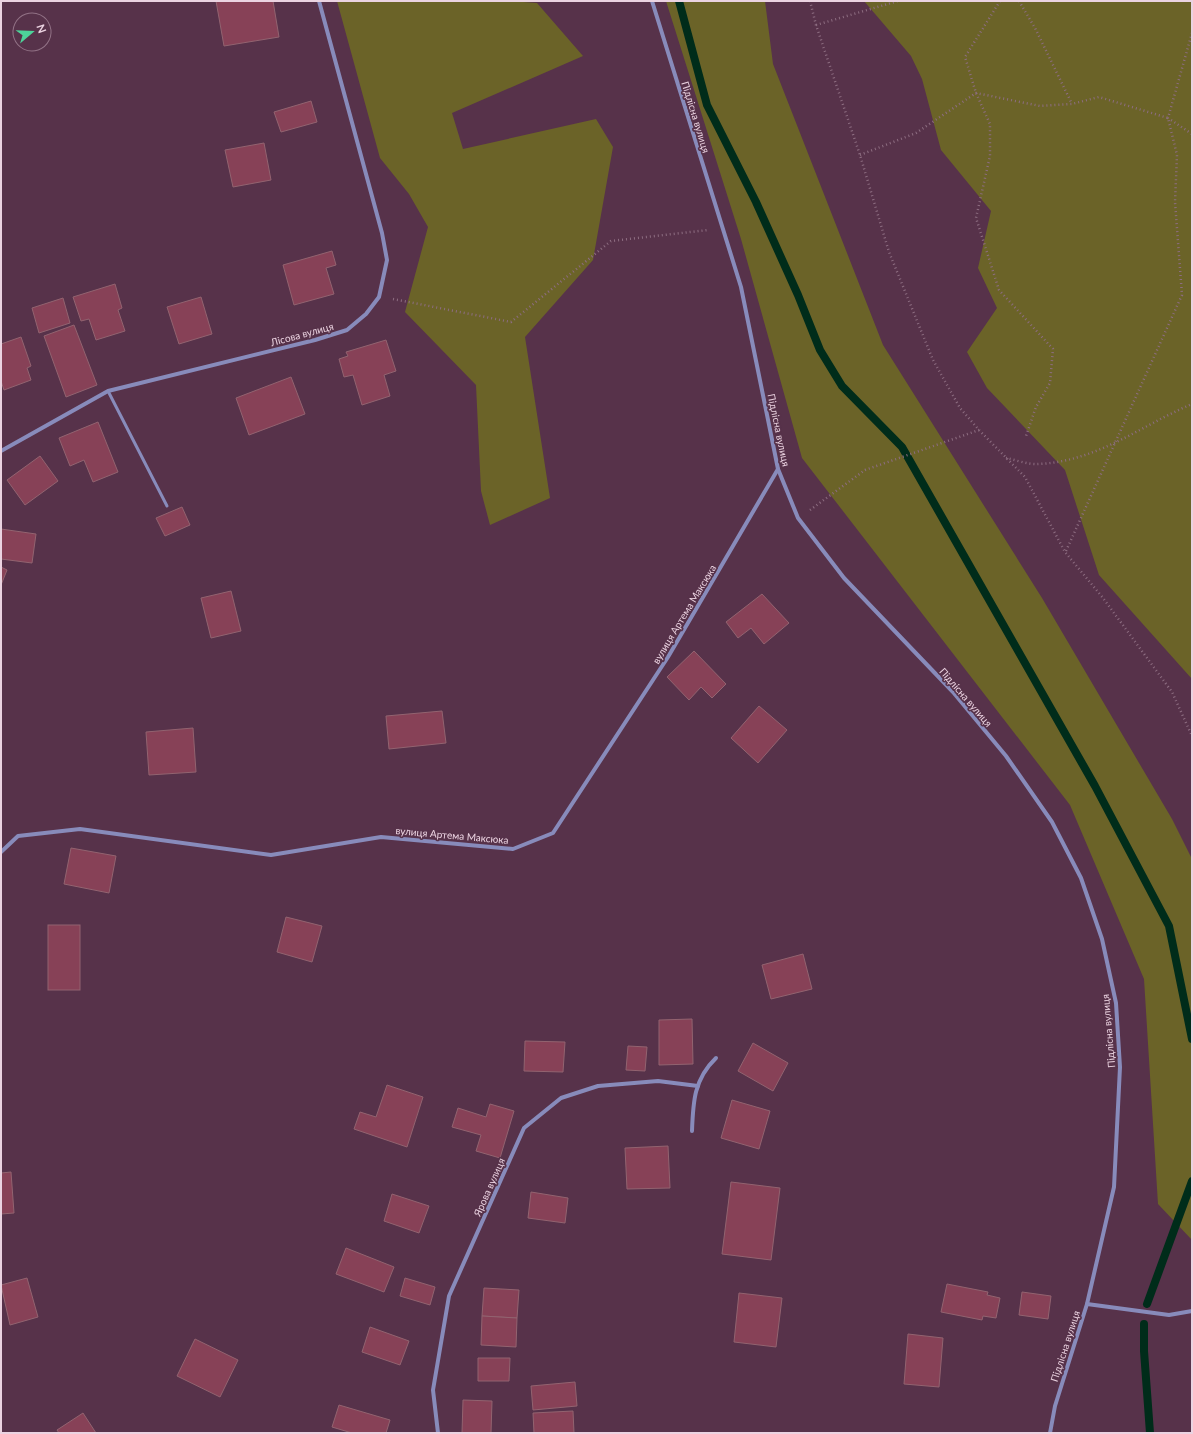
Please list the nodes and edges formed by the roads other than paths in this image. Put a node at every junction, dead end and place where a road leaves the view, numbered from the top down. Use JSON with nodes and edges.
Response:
{"nodes":[{"id":1,"x":319,"y":1,"type":"edge"},
{"id":2,"x":652,"y":1,"type":"edge"},
{"id":3,"x":108,"y":391,"type":"junction"},
{"id":4,"x":1,"y":451,"type":"edge"},
{"id":5,"x":778,"y":469,"type":"junction"},
{"id":6,"x":167,"y":506,"type":"dead end"},
{"id":7,"x":1,"y":852,"type":"edge"},
{"id":8,"x":716,"y":1058,"type":"dead end"},
{"id":9,"x":698,"y":1086,"type":"junction"},
{"id":10,"x":692,"y":1132,"type":"dead end"},
{"id":11,"x":1087,"y":1304,"type":"junction"},
{"id":12,"x":1192,"y":1312,"type":"edge"},
{"id":13,"x":438,"y":1433,"type":"edge"},
{"id":14,"x":1050,"y":1433,"type":"edge"}],
"edges":[{"from":1,"to":3,"type":"street","name":"Лісова вулиця"},
{"from":2,"to":5,"type":"street","name":"Підлісна вулиця"},
{"from":3,"to":4,"type":"street","name":"Лісова вулиця"},
{"from":3,"to":6,"type":"lane"},
{"from":5,"to":7,"type":"street","name":"вулиця Артема Максюка"},
{"from":5,"to":11,"type":"street","name":"Підлісна вулиця"},
{"from":8,"to":9,"type":"street"},
{"from":9,"to":10,"type":"street"},
{"from":9,"to":13,"type":"street","name":"Ярова вулиця"},
{"from":11,"to":12,"type":"street"},
{"from":11,"to":14,"type":"street","name":"Підлісна вулиця"}]}
